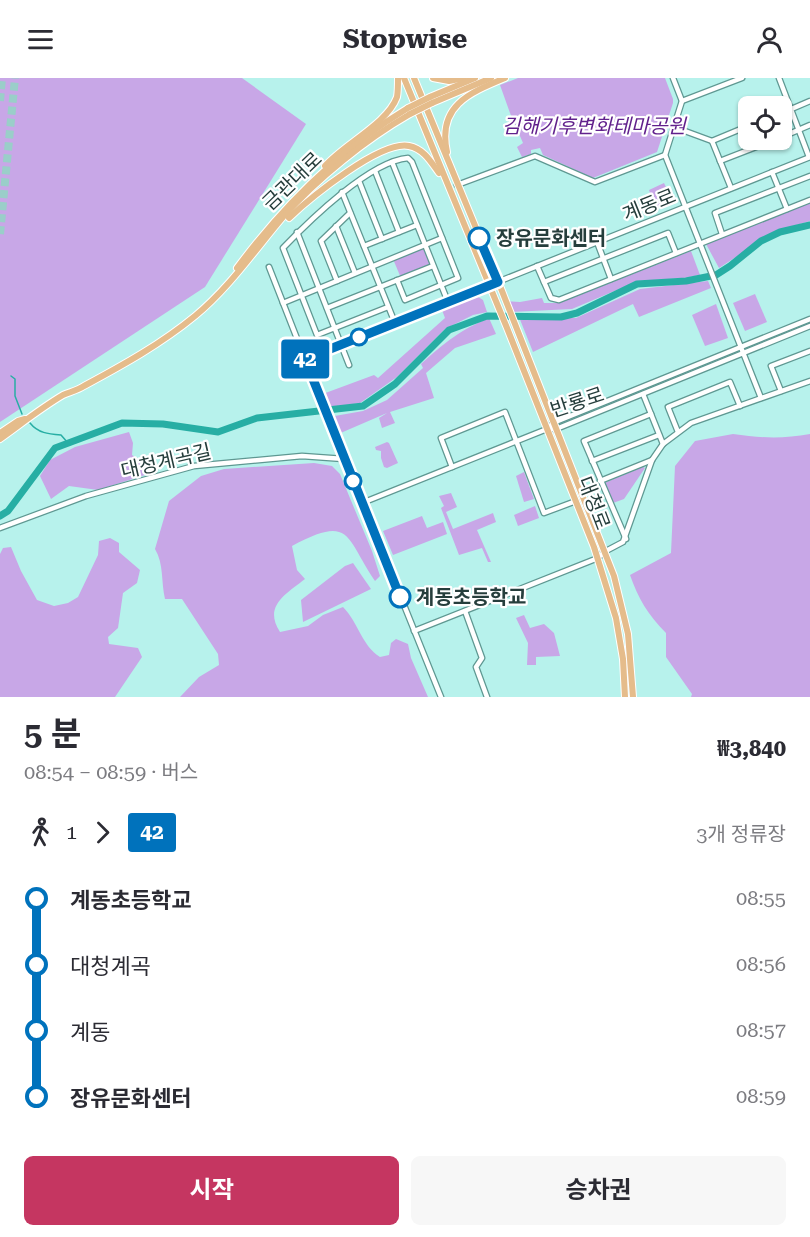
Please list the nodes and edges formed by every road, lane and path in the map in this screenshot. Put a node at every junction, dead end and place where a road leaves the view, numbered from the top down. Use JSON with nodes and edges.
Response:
{"nodes":[{"id":1,"x":398,"y":78,"type":"edge"},
{"id":2,"x":404,"y":78,"type":"edge"},
{"id":3,"x":414,"y":78,"type":"edge"},
{"id":4,"x":433,"y":78,"type":"edge"},
{"id":5,"x":464,"y":78,"type":"edge"},
{"id":6,"x":475,"y":78,"type":"edge"},
{"id":7,"x":491,"y":78,"type":"edge"},
{"id":8,"x":505,"y":78,"type":"edge"},
{"id":9,"x":673,"y":78,"type":"edge"},
{"id":10,"x":742,"y":78,"type":"edge"},
{"id":11,"x":779,"y":78,"type":"edge"},
{"id":12,"x":785,"y":96,"type":"edge"},
{"id":13,"x":431,"y":100,"type":"junction"},
{"id":14,"x":682,"y":101,"type":"junction"},
{"id":15,"x":810,"y":101,"type":"edge"},
{"id":16,"x":792,"y":108,"type":"edge"},
{"id":17,"x":409,"y":111,"type":"junction"},
{"id":18,"x":792,"y":114,"type":"edge"},
{"id":19,"x":810,"y":125,"type":"edge"},
{"id":20,"x":674,"y":128,"type":"junction"},
{"id":21,"x":738,"y":130,"type":"edge"},
{"id":22,"x":798,"y":130,"type":"junction"},
{"id":23,"x":792,"y":133,"type":"edge"},
{"id":24,"x":712,"y":141,"type":"junction"},
{"id":25,"x":748,"y":150,"type":"edge"},
{"id":26,"x":665,"y":155,"type":"junction"},
{"id":27,"x":809,"y":157,"type":"edge"},
{"id":28,"x":720,"y":161,"type":"junction"},
{"id":29,"x":392,"y":162,"type":"junction"},
{"id":30,"x":375,"y":171,"type":"junction"},
{"id":31,"x":772,"y":172,"type":"junction"},
{"id":32,"x":810,"y":176,"type":"edge"},
{"id":33,"x":314,"y":180,"type":"junction"},
{"id":34,"x":359,"y":181,"type":"junction"},
{"id":35,"x":456,"y":183,"type":"junction"},
{"id":36,"x":447,"y":186,"type":"junction"},
{"id":37,"x":731,"y":188,"type":"junction"},
{"id":38,"x":778,"y":189,"type":"junction"},
{"id":39,"x":342,"y":192,"type":"junction"},
{"id":40,"x":810,"y":200,"type":"edge"},
{"id":41,"x":685,"y":207,"type":"junction"},
{"id":42,"x":787,"y":209,"type":"junction"},
{"id":43,"x":351,"y":213,"type":"junction"},
{"id":44,"x":417,"y":225,"type":"junction"},
{"id":45,"x":336,"y":226,"type":"junction"},
{"id":46,"x":297,"y":232,"type":"junction"},
{"id":47,"x":399,"y":232,"type":"junction"},
{"id":48,"x":722,"y":234,"type":"junction"},
{"id":49,"x":442,"y":238,"type":"junction"},
{"id":50,"x":382,"y":239,"type":"junction"},
{"id":51,"x":264,"y":241,"type":"junction"},
{"id":52,"x":597,"y":242,"type":"junction"},
{"id":53,"x":699,"y":243,"type":"junction"},
{"id":54,"x":425,"y":245,"type":"junction"},
{"id":55,"x":364,"y":246,"type":"junction"},
{"id":56,"x":676,"y":253,"type":"junction"},
{"id":57,"x":604,"y":259,"type":"junction"},
{"id":58,"x":433,"y":266,"type":"junction"},
{"id":59,"x":537,"y":266,"type":"junction"},
{"id":60,"x":268,"y":267,"type":"dead end"},
{"id":61,"x":372,"y":267,"type":"junction"},
{"id":62,"x":355,"y":273,"type":"junction"},
{"id":63,"x":611,"y":279,"type":"junction"},
{"id":64,"x":337,"y":280,"type":"junction"},
{"id":65,"x":397,"y":280,"type":"junction"},
{"id":66,"x":498,"y":282,"type":"junction"},
{"id":67,"x":544,"y":282,"type":"junction"},
{"id":68,"x":441,"y":285,"type":"junction"},
{"id":69,"x":489,"y":285,"type":"junction"},
{"id":70,"x":380,"y":287,"type":"junction"},
{"id":71,"x":319,"y":288,"type":"junction"},
{"id":72,"x":216,"y":295,"type":"junction"},
{"id":73,"x":302,"y":295,"type":"junction"},
{"id":74,"x":448,"y":302,"type":"junction"},
{"id":75,"x":283,"y":303,"type":"junction"},
{"id":76,"x":388,"y":307,"type":"junction"},
{"id":77,"x":327,"y":308,"type":"junction"},
{"id":78,"x":810,"y":319,"type":"edge"},
{"id":79,"x":395,"y":323,"type":"junction"},
{"id":80,"x":810,"y":326,"type":"edge"},
{"id":81,"x":335,"y":328,"type":"junction"},
{"id":82,"x":341,"y":344,"type":"junction"},
{"id":83,"x":741,"y":347,"type":"junction"},
{"id":84,"x":810,"y":351,"type":"edge"},
{"id":85,"x":743,"y":353,"type":"junction"},
{"id":86,"x":305,"y":359,"type":"junction"},
{"id":87,"x":349,"y":365,"type":"dead end"},
{"id":88,"x":810,"y":381,"type":"edge"},
{"id":89,"x":781,"y":391,"type":"junction"},
{"id":90,"x":643,"y":394,"type":"junction"},
{"id":91,"x":761,"y":398,"type":"junction"},
{"id":92,"x":740,"y":406,"type":"junction"},
{"id":93,"x":651,"y":414,"type":"junction"},
{"id":94,"x":29,"y":418,"type":"junction"},
{"id":95,"x":555,"y":426,"type":"junction"},
{"id":96,"x":547,"y":429,"type":"junction"},
{"id":97,"x":678,"y":432,"type":"junction"},
{"id":98,"x":0,"y":433,"type":"edge"},
{"id":99,"x":659,"y":435,"type":"junction"},
{"id":100,"x":0,"y":439,"type":"edge"},
{"id":101,"x":516,"y":441,"type":"junction"},
{"id":102,"x":663,"y":444,"type":"junction"},
{"id":103,"x":344,"y":459,"type":"junction"},
{"id":104,"x":652,"y":460,"type":"junction"},
{"id":105,"x":592,"y":461,"type":"junction"},
{"id":106,"x":452,"y":467,"type":"junction"},
{"id":107,"x":600,"y":481,"type":"junction"},
{"id":108,"x":576,"y":501,"type":"junction"},
{"id":109,"x":362,"y":502,"type":"junction"},
{"id":110,"x":0,"y":528,"type":"edge"},
{"id":111,"x":626,"y":539,"type":"junction"},
{"id":112,"x":604,"y":552,"type":"junction"},
{"id":113,"x":598,"y":558,"type":"junction"},
{"id":114,"x":465,"y":611,"type":"junction"},
{"id":115,"x":414,"y":631,"type":"junction"},
{"id":116,"x":441,"y":697,"type":"edge"},
{"id":117,"x":487,"y":697,"type":"edge"},
{"id":118,"x":625,"y":697,"type":"edge"},
{"id":119,"x":633,"y":697,"type":"edge"}],
"edges":[{"from":1,"to":33,"type":"main road"},
{"from":2,"to":36,"type":"main road"},
{"from":3,"to":35,"type":"main road"},
{"from":4,"to":5,"type":"main road"},
{"from":6,"to":13,"type":"main road"},
{"from":7,"to":13,"type":"main road"},
{"from":8,"to":35,"type":"main road"},
{"from":9,"to":14,"type":"street"},
{"from":10,"to":14,"type":"street"},
{"from":11,"to":12,"type":"street"},
{"from":13,"to":17,"type":"main road","bridge":true},
{"from":14,"to":20,"type":"street"},
{"from":15,"to":16,"type":"street"},
{"from":17,"to":33,"type":"main road","name":"금관대로"},
{"from":17,"to":51,"type":"main road","name":"금관대로"},
{"from":18,"to":22,"type":"street"},
{"from":19,"to":22,"type":"street"},
{"from":20,"to":24,"type":"street"},
{"from":20,"to":26,"type":"street"},
{"from":21,"to":24,"type":"street"},
{"from":22,"to":23,"type":"street"},
{"from":22,"to":27,"type":"street"},
{"from":24,"to":28,"type":"street"},
{"from":25,"to":28,"type":"street"},
{"from":26,"to":35,"type":"street"},
{"from":26,"to":41,"type":"street"},
{"from":27,"to":31,"type":"street","name":"계동로"},
{"from":28,"to":37,"type":"street"},
{"from":29,"to":30,"type":"street"},
{"from":29,"to":44,"type":"street"},
{"from":29,"to":49,"type":"street"},
{"from":30,"to":34,"type":"street"},
{"from":30,"to":47,"type":"street"},
{"from":31,"to":37,"type":"street","name":"계동로"},
{"from":31,"to":38,"type":"street"},
{"from":32,"to":38,"type":"street"},
{"from":33,"to":72,"type":"main road","name":"금관대로"},
{"from":34,"to":39,"type":"street"},
{"from":34,"to":50,"type":"street"},
{"from":35,"to":66,"type":"main road"},
{"from":36,"to":51,"type":"main road"},
{"from":36,"to":69,"type":"main road"},
{"from":37,"to":41,"type":"street","name":"계동로"},
{"from":38,"to":42,"type":"street"},
{"from":38,"to":48,"type":"street"},
{"from":39,"to":43,"type":"street"},
{"from":39,"to":46,"type":"street"},
{"from":40,"to":42,"type":"street"},
{"from":41,"to":52,"type":"street","name":"계동로"},
{"from":41,"to":53,"type":"street"},
{"from":42,"to":48,"type":"street"},
{"from":43,"to":45,"type":"street"},
{"from":43,"to":55,"type":"street"},
{"from":44,"to":47,"type":"street"},
{"from":44,"to":54,"type":"street"},
{"from":45,"to":62,"type":"street"},
{"from":45,"to":64,"type":"street"},
{"from":46,"to":71,"type":"street"},
{"from":46,"to":73,"type":"street"},
{"from":47,"to":50,"type":"street"},
{"from":48,"to":53,"type":"street"},
{"from":49,"to":54,"type":"street"},
{"from":49,"to":68,"type":"street"},
{"from":50,"to":55,"type":"street"},
{"from":51,"to":72,"type":"main road","name":"금관대로"},
{"from":52,"to":57,"type":"street"},
{"from":52,"to":59,"type":"street","name":"계동로"},
{"from":53,"to":56,"type":"street"},
{"from":53,"to":83,"type":"street"},
{"from":54,"to":58,"type":"street"},
{"from":54,"to":61,"type":"street"},
{"from":55,"to":61,"type":"street"},
{"from":56,"to":57,"type":"street"},
{"from":56,"to":63,"type":"street"},
{"from":57,"to":63,"type":"street"},
{"from":57,"to":67,"type":"street"},
{"from":58,"to":65,"type":"street"},
{"from":58,"to":68,"type":"street"},
{"from":59,"to":66,"type":"street","name":"계동로"},
{"from":59,"to":67,"type":"street"},
{"from":60,"to":75,"type":"street"},
{"from":61,"to":62,"type":"street"},
{"from":61,"to":70,"type":"street"},
{"from":62,"to":64,"type":"street"},
{"from":63,"to":67,"type":"street"},
{"from":64,"to":71,"type":"street"},
{"from":65,"to":68,"type":"street"},
{"from":65,"to":70,"type":"street"},
{"from":66,"to":69,"type":"street","name":"계동로"},
{"from":66,"to":95,"type":"main road","name":"대청로"},
{"from":68,"to":74,"type":"street"},
{"from":69,"to":74,"type":"street","name":"계동로"},
{"from":69,"to":96,"type":"main road","name":"대청로"},
{"from":70,"to":76,"type":"street"},
{"from":70,"to":77,"type":"street"},
{"from":71,"to":73,"type":"street"},
{"from":71,"to":77,"type":"street"},
{"from":72,"to":94,"type":"main road","name":"금관대로"},
{"from":73,"to":75,"type":"street"},
{"from":73,"to":81,"type":"street"},
{"from":74,"to":79,"type":"street","name":"계동로"},
{"from":75,"to":86,"type":"street"},
{"from":76,"to":79,"type":"street"},
{"from":76,"to":81,"type":"street"},
{"from":77,"to":81,"type":"street"},
{"from":78,"to":83,"type":"street","name":"반룡로"},
{"from":79,"to":82,"type":"street","name":"계동로"},
{"from":80,"to":85,"type":"street","name":"반룡로"},
{"from":81,"to":82,"type":"street"},
{"from":82,"to":86,"type":"street","name":"계동로"},
{"from":82,"to":87,"type":"street"},
{"from":83,"to":85,"type":"street"},
{"from":83,"to":95,"type":"street","name":"반룡로"},
{"from":84,"to":89,"type":"street"},
{"from":85,"to":90,"type":"street","name":"반룡로"},
{"from":85,"to":91,"type":"street"},
{"from":86,"to":103,"type":"street"},
{"from":88,"to":89,"type":"street"},
{"from":89,"to":91,"type":"street"},
{"from":90,"to":93,"type":"street"},
{"from":90,"to":95,"type":"street","name":"반룡로"},
{"from":91,"to":92,"type":"street"},
{"from":92,"to":97,"type":"street"},
{"from":92,"to":97,"type":"street"},
{"from":93,"to":99,"type":"street"},
{"from":93,"to":105,"type":"street"},
{"from":94,"to":98,"type":"main road","name":"금관대로"},
{"from":94,"to":100,"type":"main road","name":"금관대로"},
{"from":95,"to":96,"type":"street","name":"반룡로"},
{"from":95,"to":112,"type":"main road","name":"대청로"},
{"from":96,"to":101,"type":"street"},
{"from":96,"to":108,"type":"main road","name":"대청로"},
{"from":97,"to":102,"type":"street"},
{"from":99,"to":102,"type":"street"},
{"from":99,"to":105,"type":"street"},
{"from":101,"to":106,"type":"street"},
{"from":101,"to":106,"type":"street"},
{"from":101,"to":108,"type":"street"},
{"from":102,"to":104,"type":"street"},
{"from":103,"to":109,"type":"street"},
{"from":103,"to":110,"type":"street","name":"대청계곡길"},
{"from":104,"to":107,"type":"street"},
{"from":104,"to":111,"type":"street"},
{"from":105,"to":107,"type":"street"},
{"from":106,"to":109,"type":"street"},
{"from":107,"to":111,"type":"street"},
{"from":108,"to":113,"type":"main road","name":"대청로"},
{"from":109,"to":115,"type":"street"},
{"from":111,"to":112,"type":"street"},
{"from":112,"to":113,"type":"street"},
{"from":112,"to":119,"type":"main road","name":"대청로"},
{"from":113,"to":114,"type":"street"},
{"from":113,"to":118,"type":"main road","name":"대청로"},
{"from":114,"to":115,"type":"street"},
{"from":114,"to":117,"type":"street"},
{"from":115,"to":116,"type":"street"}]}
